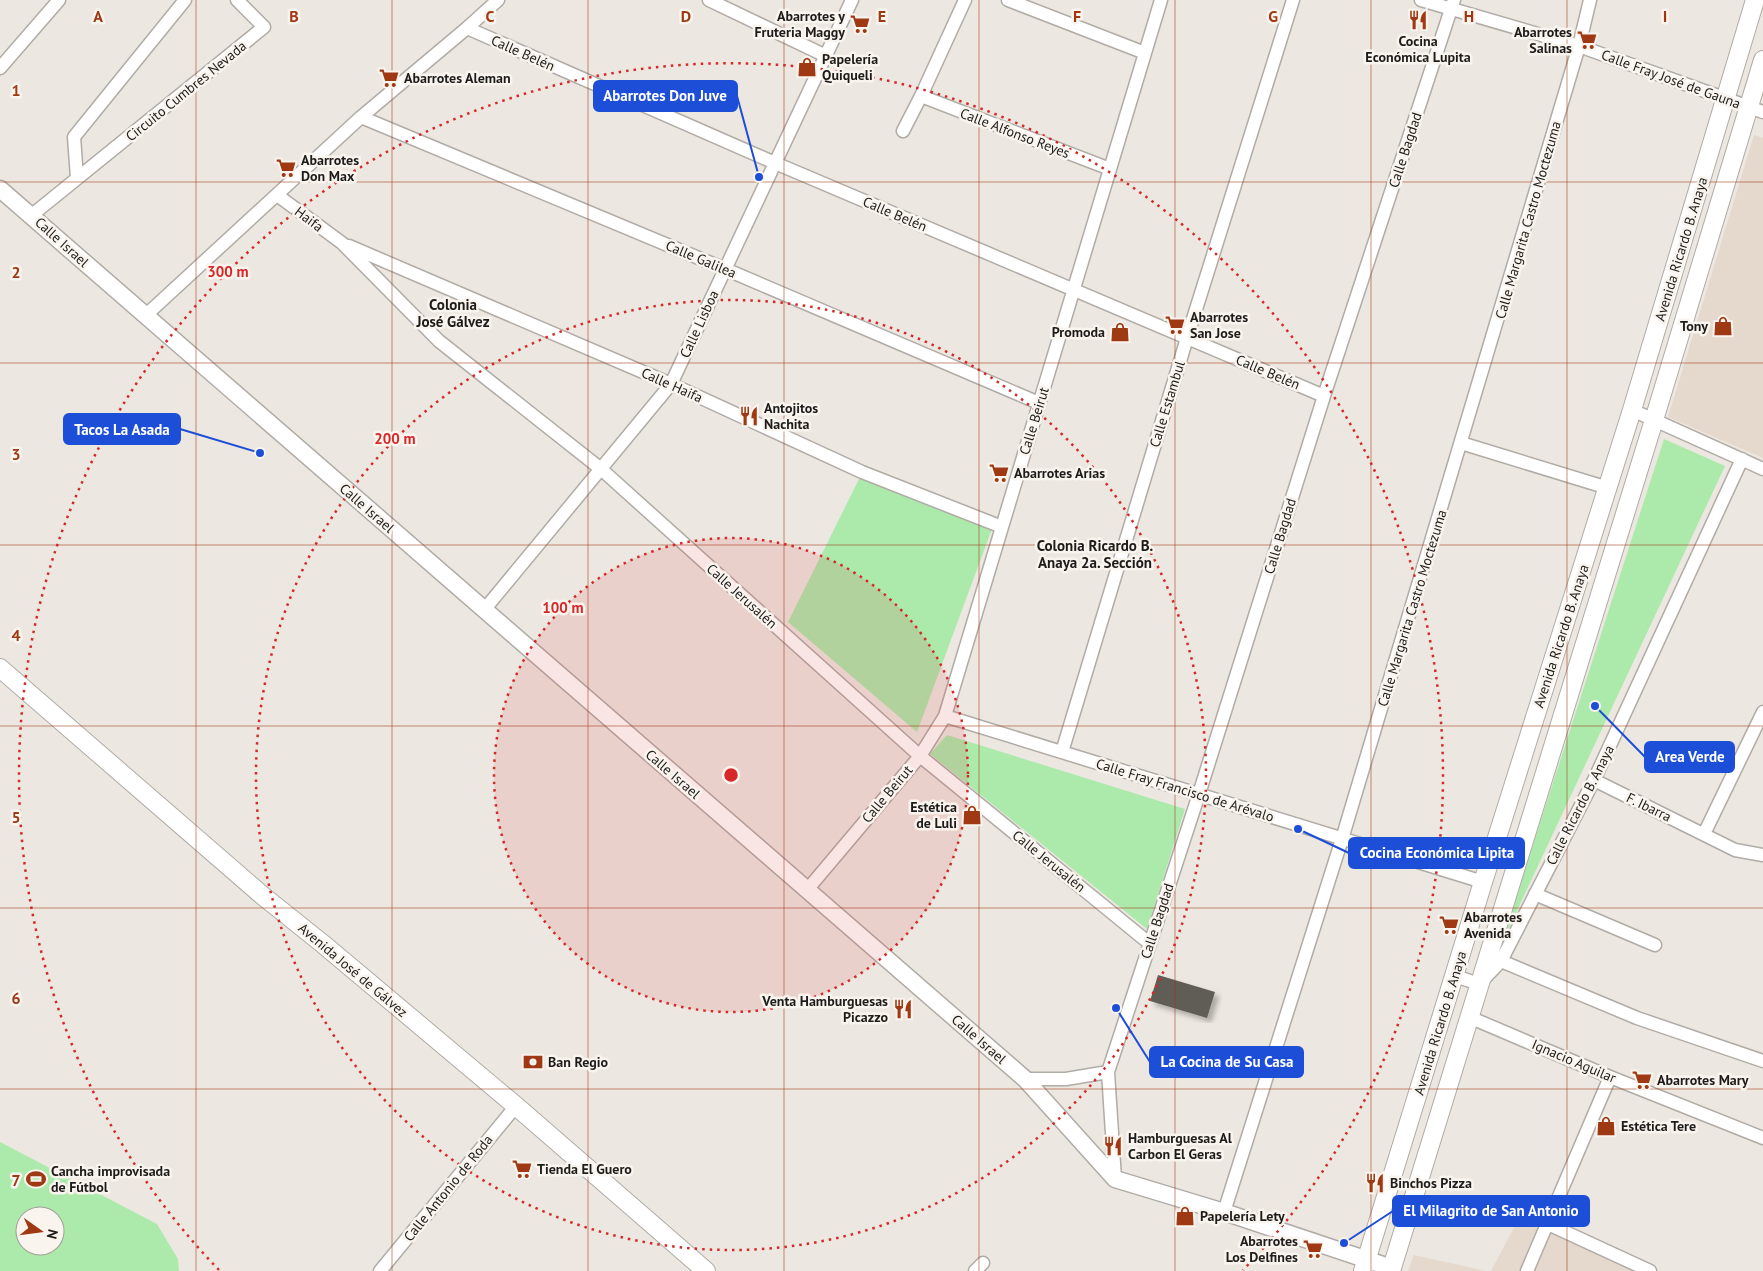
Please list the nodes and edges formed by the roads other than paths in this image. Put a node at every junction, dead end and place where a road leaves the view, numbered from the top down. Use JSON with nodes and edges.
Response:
{"nodes":[{"id":1,"x":59,"y":0,"type":"edge"},
{"id":2,"x":184,"y":0,"type":"edge"},
{"id":3,"x":237,"y":0,"type":"edge"},
{"id":4,"x":498,"y":0,"type":"edge"},
{"id":5,"x":709,"y":0,"type":"edge"},
{"id":6,"x":852,"y":0,"type":"edge"},
{"id":7,"x":965,"y":0,"type":"edge"},
{"id":8,"x":1008,"y":0,"type":"edge"},
{"id":9,"x":1161,"y":0,"type":"edge"},
{"id":10,"x":1293,"y":0,"type":"edge"},
{"id":11,"x":1421,"y":0,"type":"edge"},
{"id":12,"x":1590,"y":0,"type":"edge"},
{"id":13,"x":1755,"y":0,"type":"edge"},
{"id":14,"x":1453,"y":4,"type":"edge"},
{"id":15,"x":467,"y":28,"type":"junction"},
{"id":16,"x":1579,"y":46,"type":"junction"},
{"id":17,"x":1145,"y":53,"type":"junction"},
{"id":18,"x":826,"y":56,"type":"junction"},
{"id":19,"x":1763,"y":60,"type":"edge"},
{"id":20,"x":0,"y":68,"type":"edge"},
{"id":21,"x":921,"y":96,"type":"junction"},
{"id":22,"x":1727,"y":98,"type":"junction"},
{"id":23,"x":1756,"y":110,"type":"edge"},
{"id":24,"x":361,"y":116,"type":"junction"},
{"id":25,"x":903,"y":131,"type":"dead end"},
{"id":26,"x":776,"y":163,"type":"junction"},
{"id":27,"x":1110,"y":170,"type":"junction"},
{"id":28,"x":77,"y":178,"type":"junction"},
{"id":29,"x":0,"y":189,"type":"edge"},
{"id":30,"x":277,"y":195,"type":"junction"},
{"id":31,"x":32,"y":215,"type":"junction"},
{"id":32,"x":342,"y":243,"type":"junction"},
{"id":33,"x":1677,"y":266,"type":"junction"},
{"id":34,"x":725,"y":269,"type":"junction"},
{"id":35,"x":1699,"y":273,"type":"junction"},
{"id":36,"x":1074,"y":290,"type":"junction"},
{"id":37,"x":145,"y":316,"type":"junction"},
{"id":38,"x":1187,"y":338,"type":"junction"},
{"id":39,"x":670,"y":384,"type":"junction"},
{"id":40,"x":1324,"y":396,"type":"junction"},
{"id":41,"x":1039,"y":404,"type":"junction"},
{"id":42,"x":1632,"y":410,"type":"junction"},
{"id":43,"x":1654,"y":420,"type":"junction"},
{"id":44,"x":1462,"y":443,"type":"junction"},
{"id":45,"x":1742,"y":459,"type":"junction"},
{"id":46,"x":600,"y":469,"type":"junction"},
{"id":47,"x":1763,"y":469,"type":"edge"},
{"id":48,"x":1608,"y":488,"type":"junction"},
{"id":49,"x":1002,"y":527,"type":"junction"},
{"id":50,"x":484,"y":610,"type":"junction"},
{"id":51,"x":0,"y":668,"type":"edge"},
{"id":52,"x":1763,"y":712,"type":"edge"},
{"id":53,"x":945,"y":716,"type":"junction"},
{"id":54,"x":1062,"y":752,"type":"junction"},
{"id":55,"x":920,"y":756,"type":"junction"},
{"id":56,"x":1594,"y":780,"type":"junction"},
{"id":57,"x":1199,"y":794,"type":"junction"},
{"id":58,"x":1704,"y":834,"type":"junction"},
{"id":59,"x":1342,"y":839,"type":"junction"},
{"id":60,"x":1763,"y":855,"type":"edge"},
{"id":61,"x":1483,"y":882,"type":"junction"},
{"id":62,"x":807,"y":890,"type":"junction"},
{"id":63,"x":1535,"y":894,"type":"junction"},
{"id":64,"x":1149,"y":943,"type":"junction"},
{"id":65,"x":1655,"y":945,"type":"dead end"},
{"id":66,"x":1501,"y":961,"type":"junction"},
{"id":67,"x":1455,"y":976,"type":"junction"},
{"id":68,"x":1479,"y":984,"type":"junction"},
{"id":69,"x":1469,"y":1017,"type":"junction"},
{"id":70,"x":1763,"y":1060,"type":"edge"},
{"id":71,"x":1108,"y":1072,"type":"junction"},
{"id":72,"x":1610,"y":1077,"type":"junction"},
{"id":73,"x":1024,"y":1079,"type":"junction"},
{"id":74,"x":516,"y":1106,"type":"junction"},
{"id":75,"x":1763,"y":1138,"type":"edge"},
{"id":76,"x":1115,"y":1179,"type":"junction"},
{"id":77,"x":1224,"y":1212,"type":"junction"},
{"id":78,"x":1548,"y":1224,"type":"junction"},
{"id":79,"x":1365,"y":1265,"type":"edge"},
{"id":80,"x":1396,"y":1270,"type":"edge"},
{"id":81,"x":380,"y":1271,"type":"edge"},
{"id":82,"x":706,"y":1271,"type":"edge"},
{"id":83,"x":1527,"y":1271,"type":"edge"},
{"id":84,"x":1650,"y":1271,"type":"edge"}],
"edges":[{"from":1,"to":20,"type":"street"},
{"from":2,"to":28,"type":"street"},
{"from":3,"to":28,"type":"street","name":"Circuito Cumbres Nevada"},
{"from":4,"to":15,"type":"street"},
{"from":5,"to":18,"type":"street"},
{"from":6,"to":18,"type":"street","name":"Calle Lisboa"},
{"from":7,"to":21,"type":"street"},
{"from":8,"to":17,"type":"street"},
{"from":9,"to":17,"type":"street","name":"Calle Beirut"},
{"from":10,"to":38,"type":"street","name":"Calle Estambul"},
{"from":11,"to":14,"type":"street","name":"Calle Fray José de Gauna"},
{"from":12,"to":16,"type":"street","name":"Calle Margarita Castro Moctezuma"},
{"from":13,"to":22,"type":"main road","name":"Avenida Ricardo B. Anaya"},
{"from":14,"to":16,"type":"street","name":"Calle Fray José de Gauna"},
{"from":14,"to":40,"type":"street","name":"Calle Bagdad"},
{"from":15,"to":24,"type":"street"},
{"from":15,"to":26,"type":"street","name":"Calle Belén"},
{"from":16,"to":22,"type":"street","name":"Calle Fray José de Gauna"},
{"from":16,"to":44,"type":"street","name":"Calle Margarita Castro Moctezuma"},
{"from":17,"to":27,"type":"street","name":"Calle Beirut"},
{"from":18,"to":26,"type":"street","name":"Calle Lisboa"},
{"from":19,"to":23,"type":"main road","name":"Avenida Ricardo B. Anaya"},
{"from":21,"to":25,"type":"street"},
{"from":21,"to":27,"type":"street","name":"Calle Alfonso Reyes"},
{"from":22,"to":23,"type":"street","name":"Calle Fray José de Gauna"},
{"from":22,"to":33,"type":"main road","name":"Avenida Ricardo B. Anaya"},
{"from":23,"to":35,"type":"main road","name":"Avenida Ricardo B. Anaya"},
{"from":24,"to":30,"type":"street"},
{"from":24,"to":34,"type":"street","name":"Calle Galilea"},
{"from":26,"to":34,"type":"street","name":"Calle Lisboa"},
{"from":26,"to":36,"type":"street","name":"Calle Belén"},
{"from":27,"to":36,"type":"street","name":"Calle Beirut"},
{"from":28,"to":31,"type":"street","name":"Circuito Cumbres Nevada"},
{"from":29,"to":31,"type":"street","name":"Calle Israel"},
{"from":30,"to":32,"type":"street","name":"Haifa"},
{"from":30,"to":37,"type":"street"},
{"from":31,"to":37,"type":"street","name":"Calle Israel"},
{"from":32,"to":39,"type":"street","name":"Calle Haifa"},
{"from":32,"to":46,"type":"street","name":"Calle Jerusalén"},
{"from":33,"to":35,"type":"main road"},
{"from":33,"to":42,"type":"main road","name":"Avenida Ricardo B. Anaya"},
{"from":34,"to":39,"type":"street","name":"Calle Lisboa"},
{"from":34,"to":41,"type":"street","name":"Calle Galilea"},
{"from":35,"to":43,"type":"main road","name":"Avenida Ricardo B. Anaya"},
{"from":36,"to":38,"type":"street","name":"Calle Belén"},
{"from":36,"to":41,"type":"street","name":"Calle Beirut"},
{"from":37,"to":50,"type":"street","name":"Calle Israel"},
{"from":38,"to":40,"type":"street","name":"Calle Belén"},
{"from":38,"to":54,"type":"street","name":"Calle Estambul"},
{"from":39,"to":46,"type":"street","name":"Calle Lisboa"},
{"from":39,"to":49,"type":"street","name":"Calle Haifa"},
{"from":40,"to":57,"type":"street","name":"Calle Bagdad"},
{"from":41,"to":49,"type":"street","name":"Calle Beirut"},
{"from":42,"to":43,"type":"street"},
{"from":42,"to":48,"type":"main road","name":"Avenida Ricardo B. Anaya"},
{"from":43,"to":45,"type":"street"},
{"from":43,"to":68,"type":"main road","name":"Avenida Ricardo B. Anaya"},
{"from":44,"to":48,"type":"street"},
{"from":44,"to":59,"type":"street","name":"Calle Margarita Castro Moctezuma"},
{"from":45,"to":47,"type":"street"},
{"from":45,"to":56,"type":"street","name":"Calle Ricardo B. Anaya"},
{"from":46,"to":50,"type":"street","name":"Calle Lisboa"},
{"from":46,"to":55,"type":"street","name":"Calle Jerusalén"},
{"from":48,"to":61,"type":"main road","name":"Avenida Ricardo B. Anaya"},
{"from":49,"to":53,"type":"street","name":"Calle Beirut"},
{"from":50,"to":62,"type":"street","name":"Calle Israel"},
{"from":51,"to":74,"type":"main road","name":"Avenida José de Gálvez"},
{"from":52,"to":58,"type":"street"},
{"from":53,"to":54,"type":"street","name":"Calle Fray Francisco de Arévalo"},
{"from":53,"to":55,"type":"street","name":"Calle Beirut"},
{"from":54,"to":57,"type":"street","name":"Calle Fray Francisco de Arévalo"},
{"from":55,"to":62,"type":"street","name":"Calle Beirut"},
{"from":55,"to":64,"type":"street","name":"Calle Jerusalén"},
{"from":56,"to":58,"type":"street","name":"F. Ibarra"},
{"from":56,"to":63,"type":"street","name":"Calle Ricardo B. Anaya"},
{"from":57,"to":59,"type":"street","name":"Calle Fray Francisco de Arévalo"},
{"from":57,"to":64,"type":"street","name":"Calle Bagdad"},
{"from":58,"to":60,"type":"street","name":"F. Ibarra"},
{"from":59,"to":61,"type":"street","name":"Calle Fray Francisco de Arévalo"},
{"from":59,"to":77,"type":"street","name":"Calle Margarita Castro Moctezuma"},
{"from":61,"to":67,"type":"main road","name":"Avenida Ricardo B. Anaya"},
{"from":62,"to":73,"type":"street","name":"Calle Israel"},
{"from":63,"to":65,"type":"street"},
{"from":63,"to":66,"type":"street","name":"Calle Ricardo B. Anaya"},
{"from":64,"to":71,"type":"street","name":"Calle Bagdad"},
{"from":66,"to":68,"type":"street","name":"Calle Ricardo B. Anaya"},
{"from":66,"to":70,"type":"street"},
{"from":67,"to":68,"type":"street"},
{"from":67,"to":79,"type":"main road","name":"Avenida Ricardo B. Anaya"},
{"from":68,"to":69,"type":"main road","name":"Avenida Ricardo B. Anaya"},
{"from":69,"to":72,"type":"street","name":"Ignacio Aguilar"},
{"from":69,"to":80,"type":"main road","name":"Avenida Ricardo B. Anaya"},
{"from":71,"to":73,"type":"street"},
{"from":71,"to":76,"type":"street","name":"Calle Bagdad"},
{"from":72,"to":75,"type":"street","name":"Ignacio Aguilar"},
{"from":72,"to":78,"type":"street"},
{"from":73,"to":76,"type":"street","name":"Calle Israel"},
{"from":74,"to":81,"type":"street","name":"Calle Antonio de Roda"},
{"from":74,"to":82,"type":"main road","name":"Avenida José de Gálvez"},
{"from":76,"to":77,"type":"street"},
{"from":77,"to":79,"type":"street"},
{"from":78,"to":83,"type":"street"},
{"from":78,"to":84,"type":"street"},
{"from":79,"to":80,"type":"street"}]}
